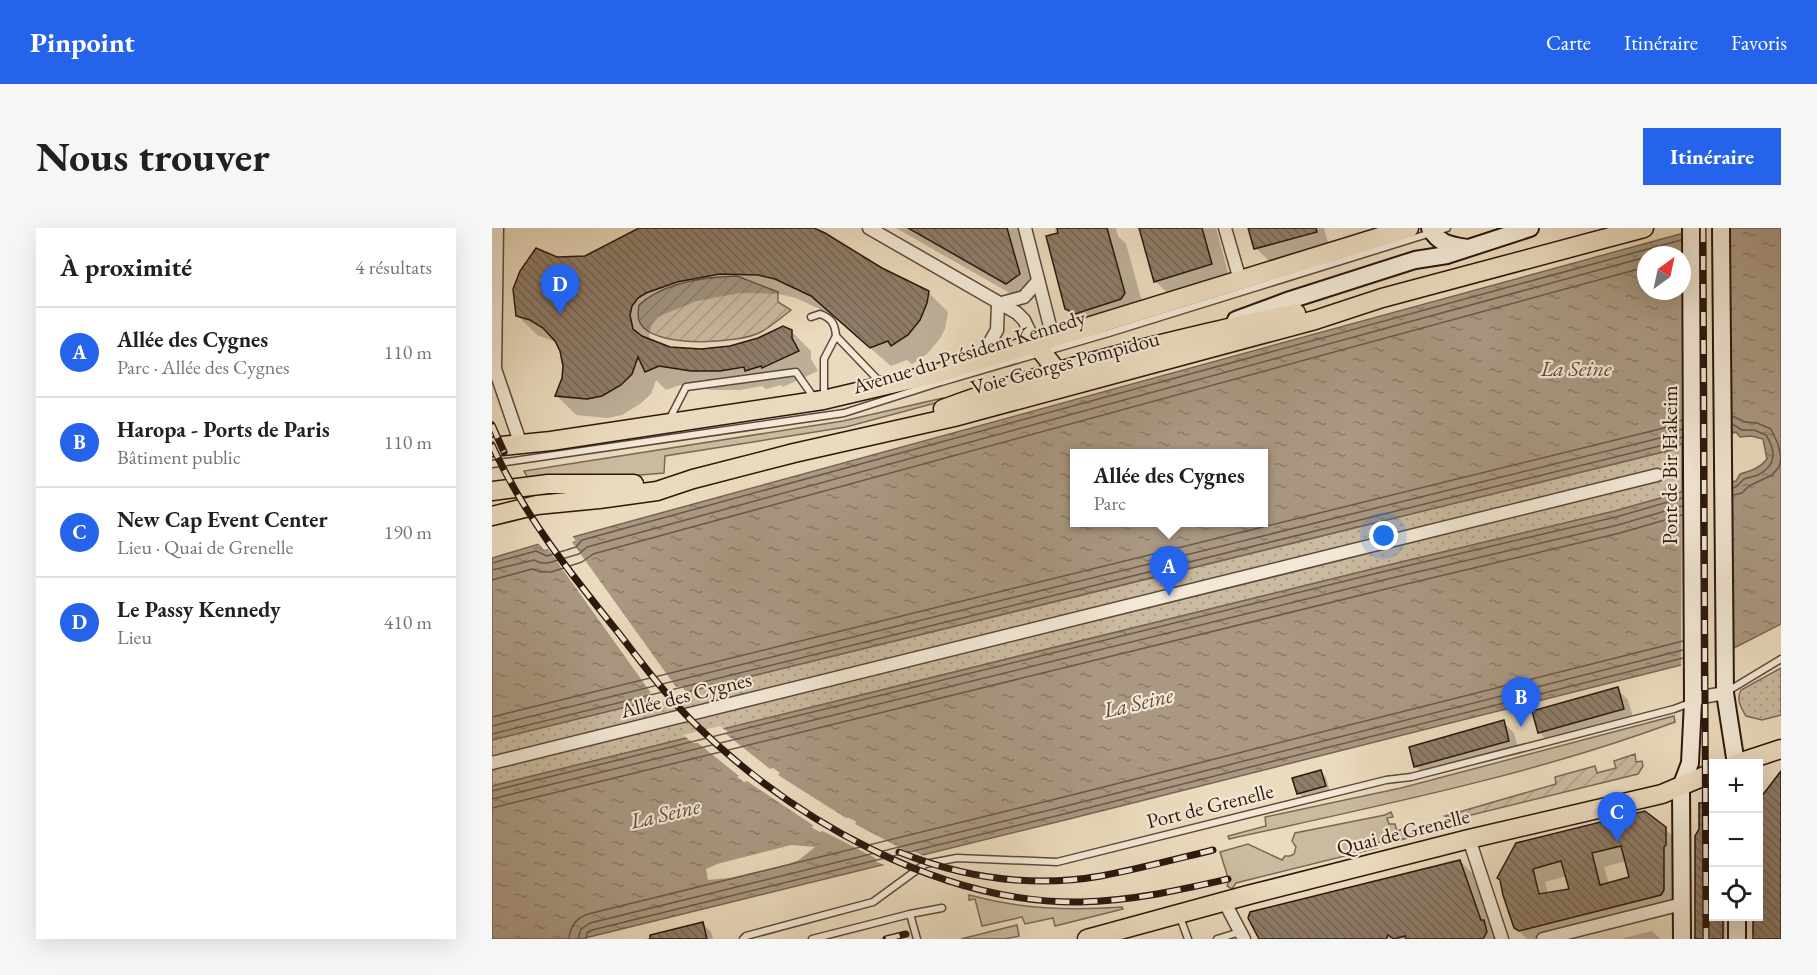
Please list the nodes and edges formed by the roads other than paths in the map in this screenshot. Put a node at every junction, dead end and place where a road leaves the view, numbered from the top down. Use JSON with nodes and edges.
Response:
{"nodes":[{"id":1,"x":497,"y":228,"type":"edge"},
{"id":2,"x":870,"y":228,"type":"edge"},
{"id":3,"x":1025,"y":228,"type":"edge"},
{"id":4,"x":1225,"y":228,"type":"edge"},
{"id":5,"x":1408,"y":228,"type":"edge"},
{"id":6,"x":1530,"y":228,"type":"edge"},
{"id":7,"x":1644,"y":228,"type":"edge"},
{"id":8,"x":1691,"y":228,"type":"edge"},
{"id":9,"x":1722,"y":228,"type":"edge"},
{"id":10,"x":1436,"y":230,"type":"edge"},
{"id":11,"x":1467,"y":248,"type":"junction"},
{"id":12,"x":1240,"y":280,"type":"junction"},
{"id":13,"x":1038,"y":281,"type":"junction"},
{"id":14,"x":1382,"y":297,"type":"junction"},
{"id":15,"x":998,"y":304,"type":"junction"},
{"id":16,"x":811,"y":317,"type":"dead end"},
{"id":17,"x":1199,"y":334,"type":"junction"},
{"id":18,"x":836,"y":336,"type":"junction"},
{"id":19,"x":1043,"y":345,"type":"junction"},
{"id":20,"x":979,"y":362,"type":"junction"},
{"id":21,"x":1057,"y":371,"type":"junction"},
{"id":22,"x":884,"y":386,"type":"junction"},
{"id":23,"x":820,"y":400,"type":"junction"},
{"id":24,"x":668,"y":423,"type":"junction"},
{"id":25,"x":877,"y":433,"type":"junction"},
{"id":26,"x":521,"y":445,"type":"junction"},
{"id":27,"x":492,"y":447,"type":"edge"},
{"id":28,"x":492,"y":464,"type":"edge"},
{"id":29,"x":1657,"y":474,"type":"dead end"},
{"id":30,"x":693,"y":479,"type":"junction"},
{"id":31,"x":492,"y":491,"type":"edge"},
{"id":32,"x":492,"y":516,"type":"edge"},
{"id":33,"x":1781,"y":659,"type":"edge"},
{"id":34,"x":1725,"y":687,"type":"junction"},
{"id":35,"x":1693,"y":702,"type":"junction"},
{"id":36,"x":1781,"y":749,"type":"edge"},
{"id":37,"x":1735,"y":759,"type":"edge"},
{"id":38,"x":1749,"y":759,"type":"edge"},
{"id":39,"x":492,"y":763,"type":"edge"},
{"id":40,"x":1709,"y":774,"type":"edge"},
{"id":41,"x":1681,"y":787,"type":"junction"},
{"id":42,"x":1468,"y":839,"type":"junction"},
{"id":43,"x":1225,"y":903,"type":"junction"},
{"id":44,"x":1682,"y":904,"type":"junction"},
{"id":45,"x":942,"y":908,"type":"dead end"},
{"id":46,"x":910,"y":914,"type":"junction"},
{"id":47,"x":1179,"y":914,"type":"junction"},
{"id":48,"x":1737,"y":921,"type":"edge"},
{"id":49,"x":1140,"y":932,"type":"edge"},
{"id":50,"x":1242,"y":936,"type":"edge"},
{"id":51,"x":743,"y":939,"type":"edge"},
{"id":52,"x":812,"y":939,"type":"edge"},
{"id":53,"x":917,"y":939,"type":"edge"},
{"id":54,"x":1087,"y":939,"type":"edge"},
{"id":55,"x":1188,"y":939,"type":"edge"},
{"id":56,"x":1217,"y":939,"type":"edge"},
{"id":57,"x":1502,"y":939,"type":"edge"},
{"id":58,"x":1543,"y":939,"type":"edge"},
{"id":59,"x":1682,"y":939,"type":"edge"},
{"id":60,"x":1737,"y":939,"type":"edge"}],
"edges":[{"from":1,"to":26,"type":"street"},
{"from":2,"to":15,"type":"street"},
{"from":3,"to":13,"type":"street"},
{"from":4,"to":12,"type":"street"},
{"from":5,"to":12,"type":"main road","name":"Avenue du Président Kennedy"},
{"from":6,"to":11,"type":"main road"},
{"from":7,"to":14,"type":"main road","name":"Voie Georges Pompidou"},
{"from":8,"to":35,"type":"main road","name":"Pont de Bir Hakeim"},
{"from":9,"to":34,"type":"main road"},
{"from":10,"to":11,"type":"main road"},
{"from":10,"to":19,"type":"lane","name":"Avenue du Président Kennedy"},
{"from":11,"to":17,"type":"main road"},
{"from":12,"to":19,"type":"main road","name":"Avenue du Président Kennedy"},
{"from":13,"to":15,"type":"street"},
{"from":13,"to":19,"type":"street"},
{"from":14,"to":17,"type":"main road"},
{"from":14,"to":25,"type":"main road","name":"Voie Georges Pompidou"},
{"from":15,"to":19,"type":"street"},
{"from":15,"to":20,"type":"street"},
{"from":16,"to":18,"type":"lane"},
{"from":17,"to":21,"type":"main road"},
{"from":18,"to":22,"type":"lane"},
{"from":18,"to":23,"type":"lane"},
{"from":19,"to":20,"type":"main road","name":"Avenue du Président Kennedy"},
{"from":19,"to":21,"type":"main road"},
{"from":19,"to":28,"type":"lane","name":"Avenue du Président Kennedy"},
{"from":20,"to":22,"type":"main road","name":"Avenue du Président Kennedy"},
{"from":21,"to":25,"type":"main road"},
{"from":22,"to":23,"type":"main road","name":"Avenue du Président Kennedy"},
{"from":23,"to":24,"type":"main road","name":"Avenue du Président Kennedy"},
{"from":23,"to":24,"type":"lane"},
{"from":24,"to":26,"type":"main road","name":"Avenue du Président Kennedy"},
{"from":25,"to":30,"type":"main road","name":"Voie Georges Pompidou"},
{"from":26,"to":27,"type":"main road","name":"Avenue du Président Kennedy"},
{"from":29,"to":39,"type":"street","name":"Allée des Cygnes"},
{"from":30,"to":31,"type":"main road"},
{"from":30,"to":32,"type":"main road","name":"Voie Georges Pompidou"},
{"from":33,"to":34,"type":"lane"},
{"from":34,"to":35,"type":"street"},
{"from":34,"to":37,"type":"main road"},
{"from":35,"to":41,"type":"main road","name":"Pont de Bir Hakeim"},
{"from":35,"to":51,"type":"lane","name":"Port de Grenelle"},
{"from":36,"to":38,"type":"main road"},
{"from":40,"to":41,"type":"main road","name":"Quai de Grenelle"},
{"from":41,"to":42,"type":"main road","name":"Quai de Grenelle"},
{"from":41,"to":44,"type":"main road","name":"Pont de Bir Hakeim"},
{"from":42,"to":43,"type":"main road","name":"Quai de Grenelle"},
{"from":42,"to":57,"type":"street"},
{"from":43,"to":47,"type":"main road","name":"Quai de Grenelle"},
{"from":43,"to":50,"type":"street"},
{"from":44,"to":58,"type":"street"},
{"from":44,"to":59,"type":"main road","name":"Pont de Bir Hakeim"},
{"from":45,"to":46,"type":"lane"},
{"from":46,"to":52,"type":"lane"},
{"from":46,"to":53,"type":"lane"},
{"from":47,"to":49,"type":"main road","name":"Quai de Grenelle"},
{"from":47,"to":55,"type":"lane"},
{"from":48,"to":60,"type":"main road"},
{"from":49,"to":54,"type":"main road","name":"Quai de Grenelle"},
{"from":50,"to":56,"type":"lane"}]}
